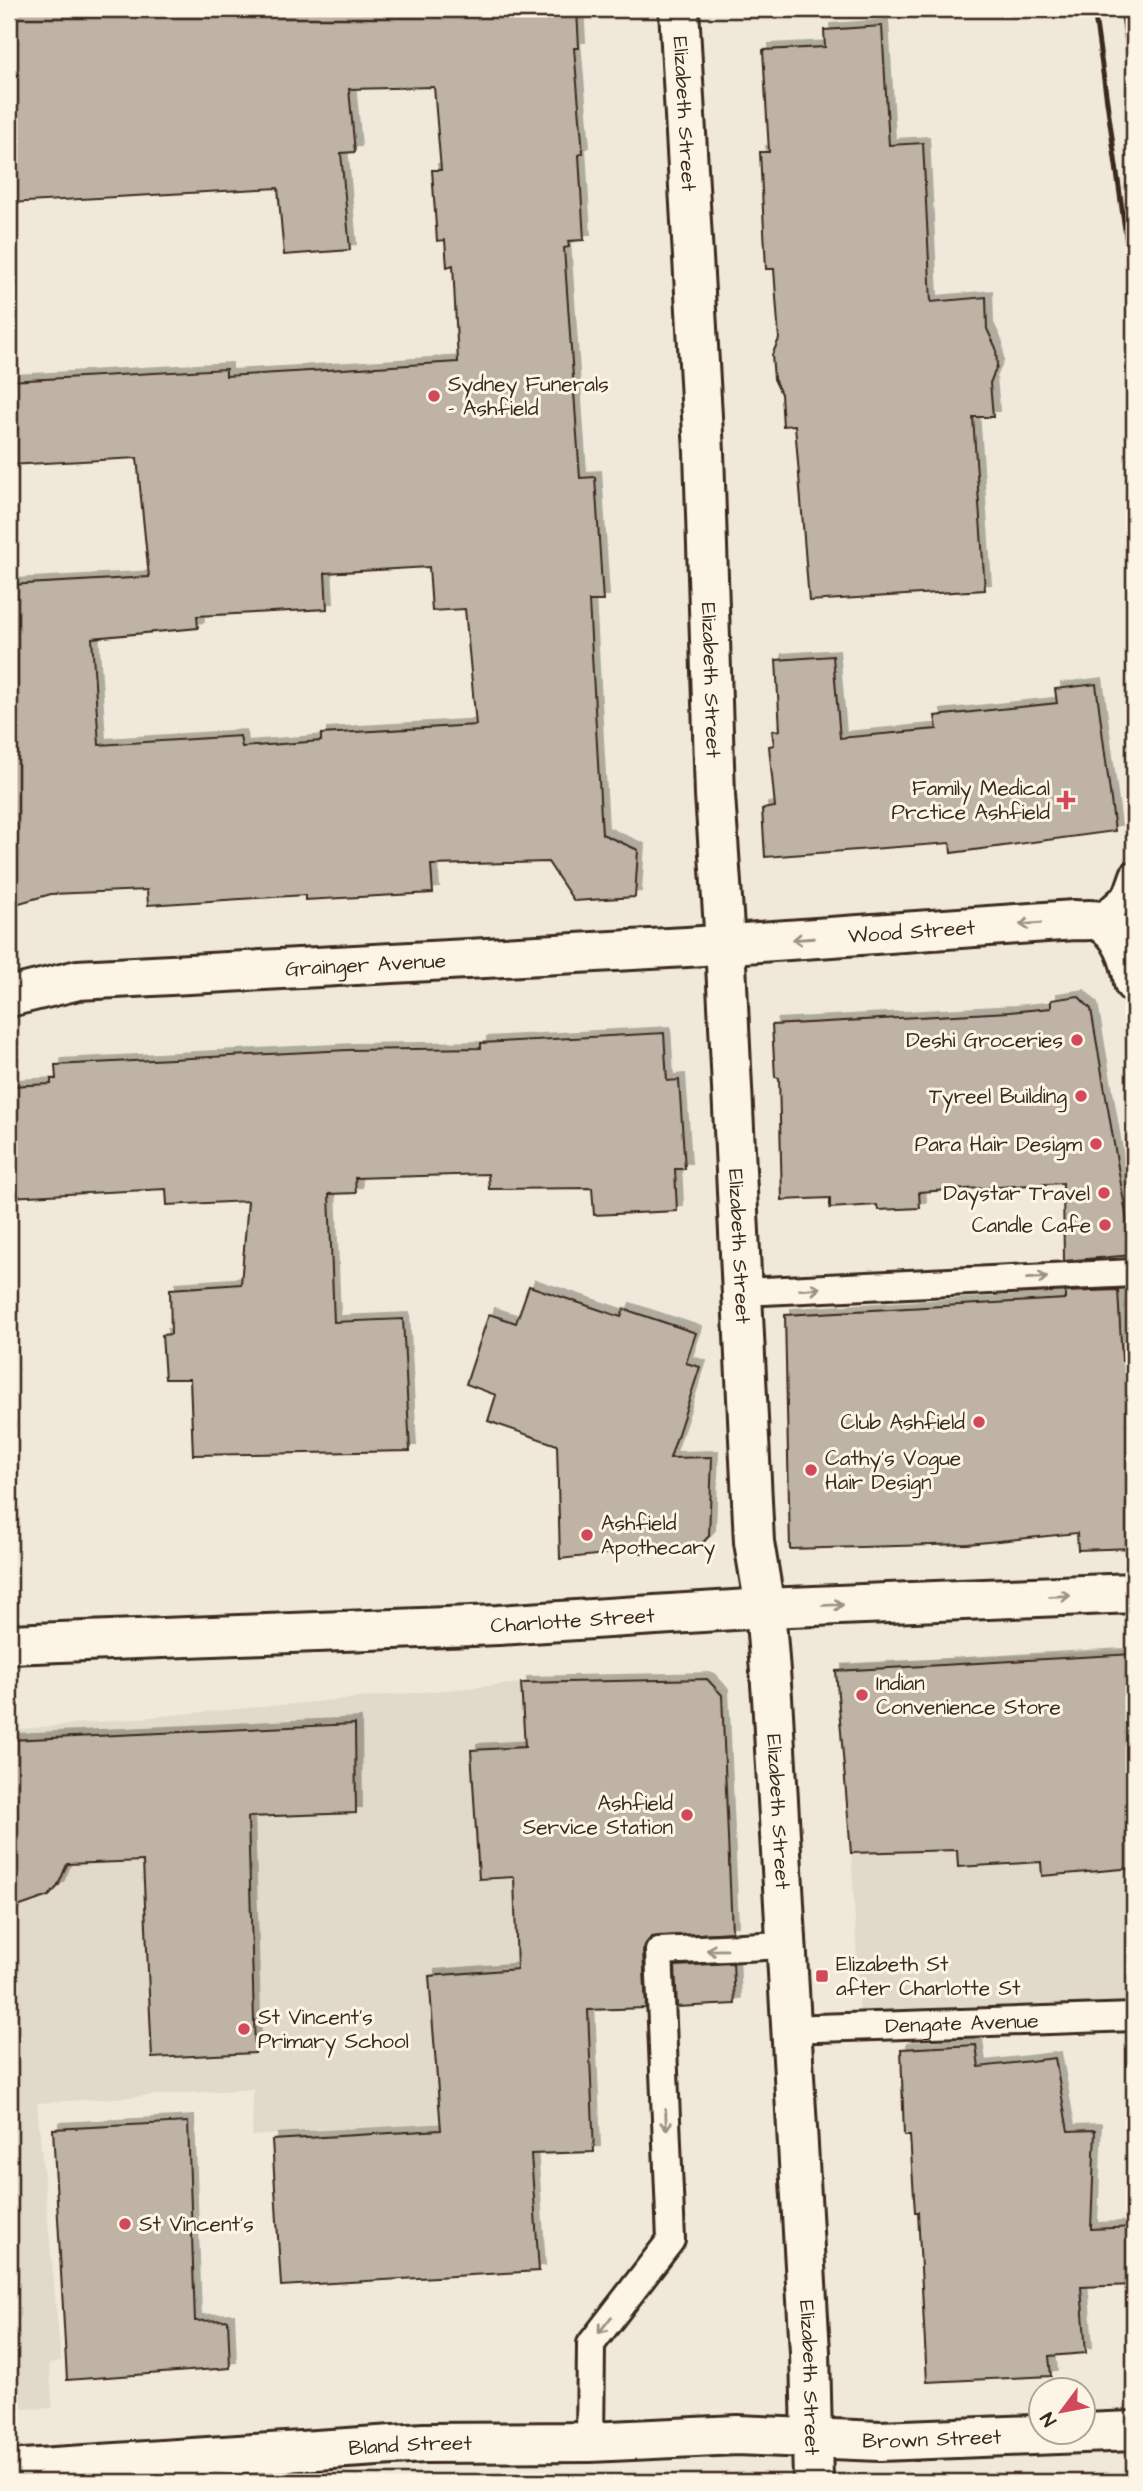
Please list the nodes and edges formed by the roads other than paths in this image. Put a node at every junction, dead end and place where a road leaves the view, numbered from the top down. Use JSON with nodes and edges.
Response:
{"nodes":[{"id":1,"x":679,"y":9,"type":"edge"},
{"id":2,"x":1134,"y":874,"type":"edge"},
{"id":3,"x":1098,"y":921,"type":"junction"},
{"id":4,"x":725,"y":943,"type":"junction"},
{"id":5,"x":1134,"y":983,"type":"edge"},
{"id":6,"x":9,"y":997,"type":"edge"},
{"id":7,"x":1134,"y":1273,"type":"edge"},
{"id":8,"x":742,"y":1292,"type":"junction"},
{"id":9,"x":1134,"y":1593,"type":"edge"},
{"id":10,"x":765,"y":1608,"type":"junction"},
{"id":11,"x":9,"y":1644,"type":"edge"},
{"id":12,"x":785,"y":1945,"type":"junction"},
{"id":13,"x":1134,"y":2017,"type":"edge"},
{"id":14,"x":789,"y":2029,"type":"junction"},
{"id":15,"x":1134,"y":2431,"type":"edge"},
{"id":16,"x":813,"y":2440,"type":"junction"},
{"id":17,"x":590,"y":2442,"type":"junction"},
{"id":18,"x":9,"y":2470,"type":"edge"},
{"id":19,"x":813,"y":2482,"type":"edge"}],
"edges":[{"from":1,"to":4,"type":"street","name":"Elizabeth Street"},
{"from":2,"to":3,"type":"lane"},
{"from":3,"to":4,"type":"street","name":"Wood Street","one_way":true},
{"from":3,"to":5,"type":"street"},
{"from":4,"to":6,"type":"street","name":"Grainger Avenue"},
{"from":4,"to":8,"type":"street","name":"Elizabeth Street"},
{"from":8,"to":7,"type":"lane","one_way":true},
{"from":8,"to":10,"type":"street","name":"Elizabeth Street"},
{"from":10,"to":9,"type":"street","name":"Charlotte Street","one_way":true},
{"from":10,"to":11,"type":"street","name":"Charlotte Street"},
{"from":10,"to":12,"type":"street","name":"Elizabeth Street"},
{"from":12,"to":14,"type":"street","name":"Elizabeth Street"},
{"from":12,"to":17,"type":"lane","one_way":true},
{"from":13,"to":14,"type":"lane","name":"Dengate Avenue"},
{"from":14,"to":16,"type":"street","name":"Elizabeth Street"},
{"from":15,"to":16,"type":"street","name":"Brown Street"},
{"from":16,"to":17,"type":"street","name":"Bland Street"},
{"from":16,"to":19,"type":"street","name":"Elizabeth Street"},
{"from":17,"to":18,"type":"street","name":"Bland Street"}]}
